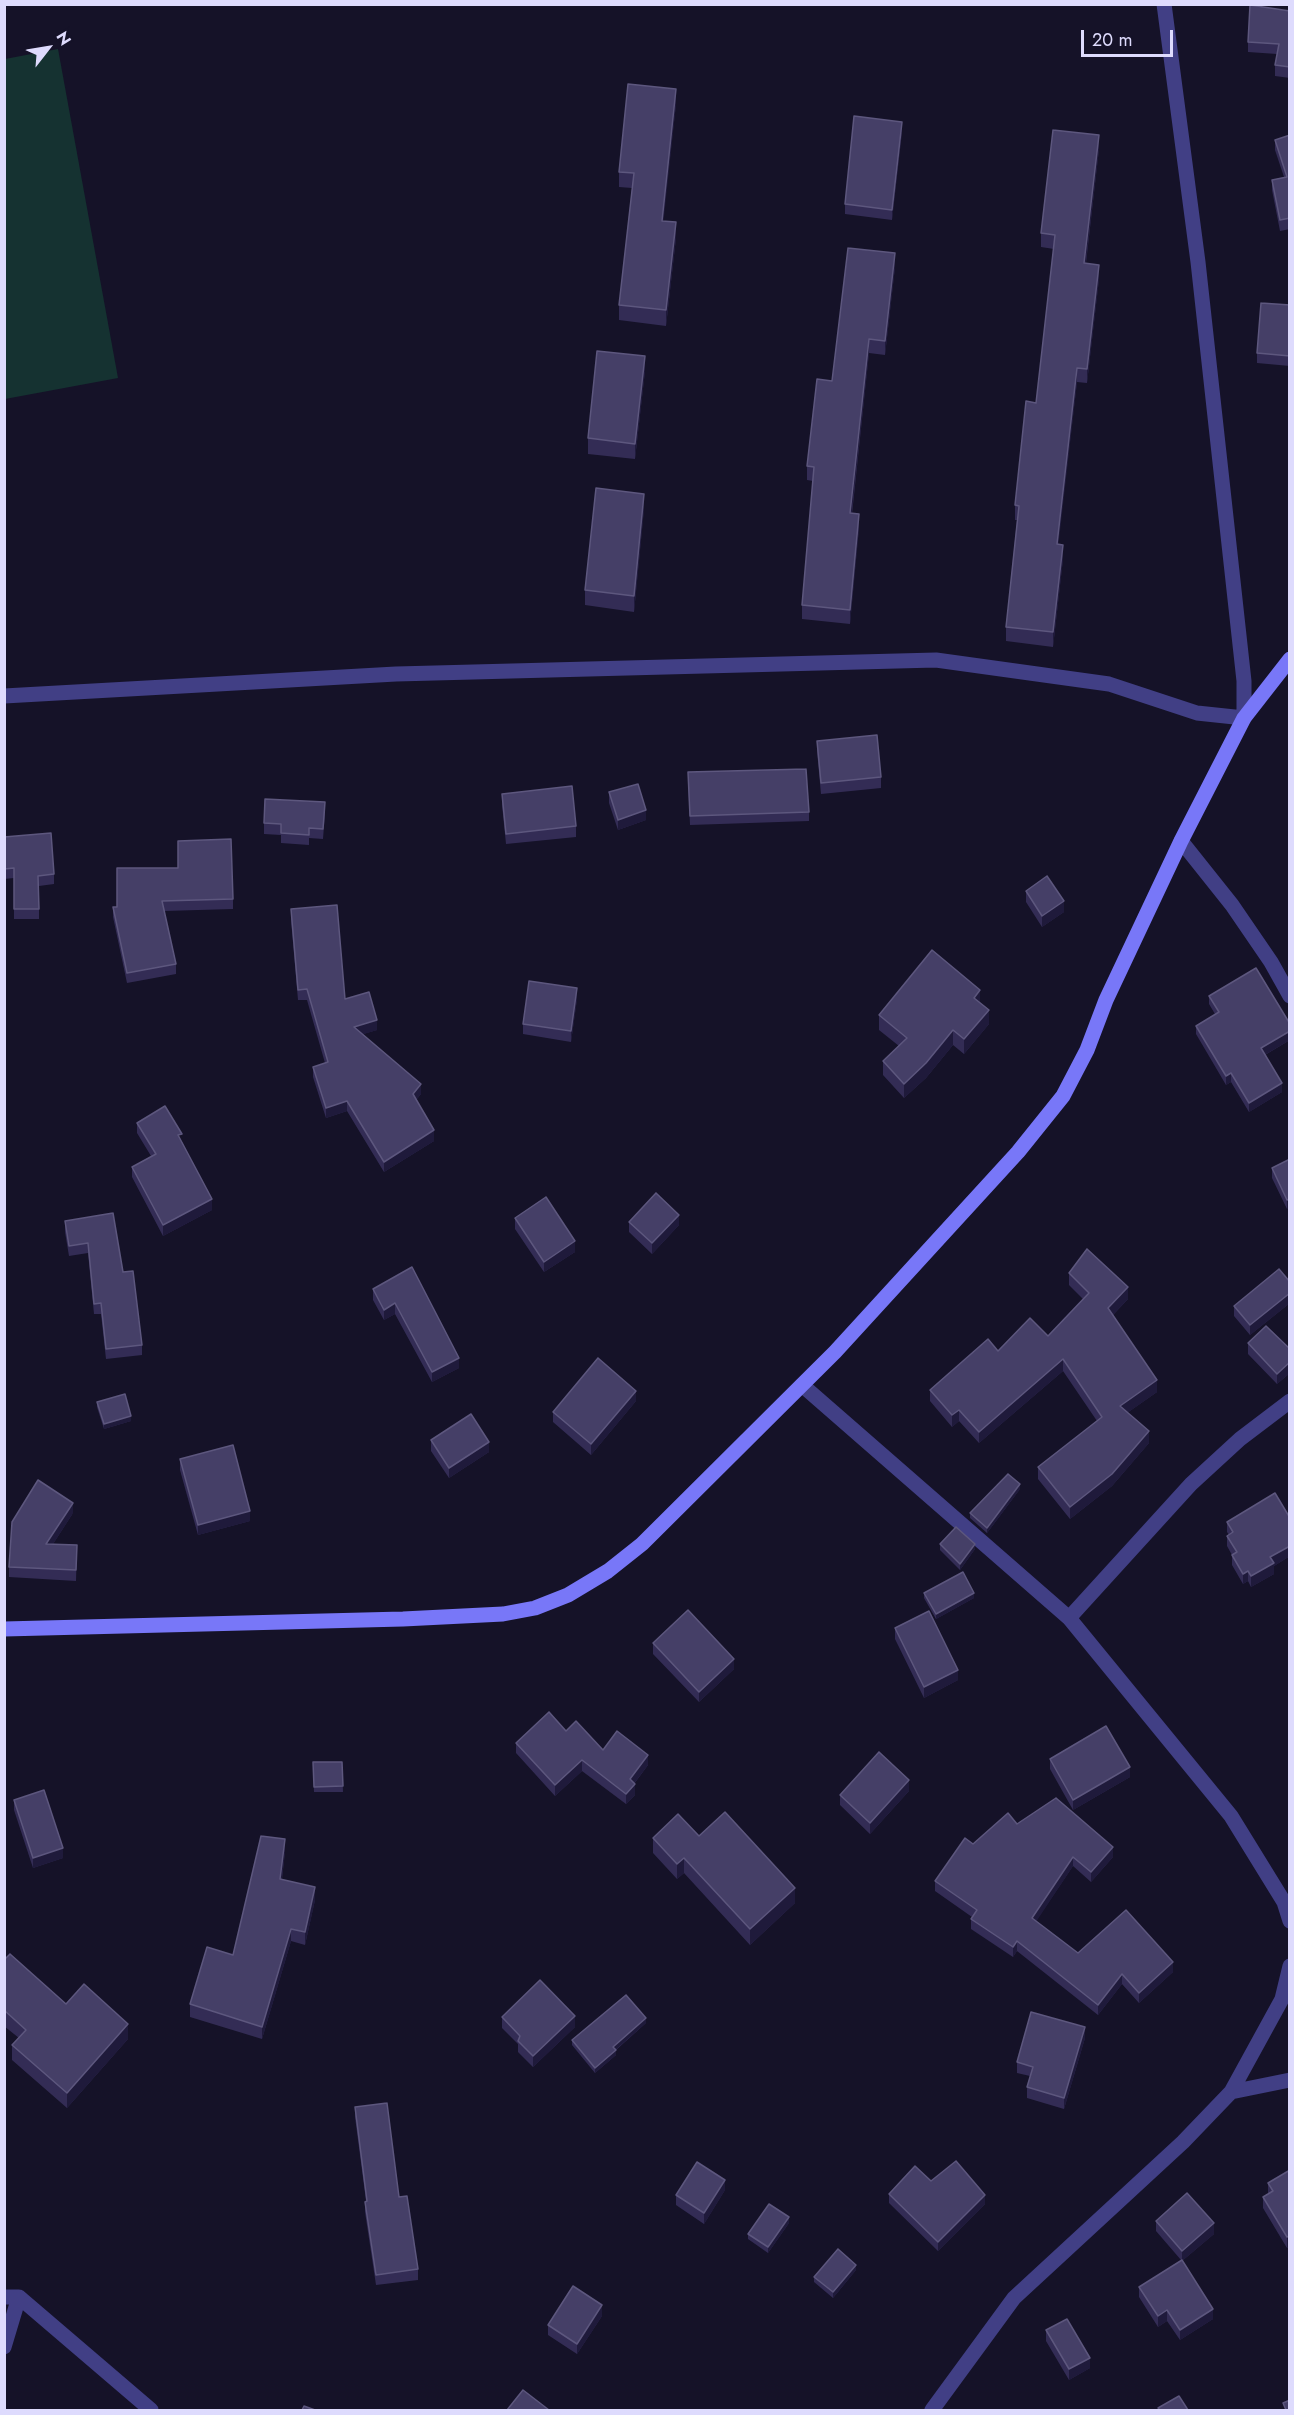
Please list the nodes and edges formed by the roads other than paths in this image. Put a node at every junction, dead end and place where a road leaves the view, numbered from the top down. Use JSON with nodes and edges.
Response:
{"nodes":[{"id":1,"x":1164,"y":4,"type":"edge"},
{"id":2,"x":1290,"y":659,"type":"edge"},
{"id":3,"x":4,"y":696,"type":"edge"},
{"id":4,"x":1244,"y":718,"type":"junction"},
{"id":5,"x":1181,"y":841,"type":"junction"},
{"id":6,"x":1290,"y":996,"type":"edge"},
{"id":7,"x":802,"y":1385,"type":"junction"},
{"id":8,"x":1290,"y":1401,"type":"edge"},
{"id":9,"x":1069,"y":1618,"type":"junction"},
{"id":10,"x":4,"y":1629,"type":"edge"},
{"id":11,"x":1290,"y":1921,"type":"edge"},
{"id":12,"x":1290,"y":1966,"type":"edge"},
{"id":13,"x":1290,"y":2080,"type":"edge"},
{"id":14,"x":1231,"y":2092,"type":"junction"},
{"id":15,"x":12,"y":2297,"type":"edge"},
{"id":16,"x":4,"y":2347,"type":"edge"},
{"id":17,"x":151,"y":2410,"type":"edge"},
{"id":18,"x":932,"y":2410,"type":"edge"}],
"edges":[{"from":1,"to":4,"type":"street"},
{"from":2,"to":4,"type":"street"},
{"from":3,"to":4,"type":"street"},
{"from":4,"to":5,"type":"street"},
{"from":5,"to":6,"type":"street"},
{"from":5,"to":7,"type":"street"},
{"from":7,"to":9,"type":"street"},
{"from":7,"to":10,"type":"street"},
{"from":8,"to":9,"type":"street"},
{"from":9,"to":11,"type":"street"},
{"from":12,"to":14,"type":"street"},
{"from":13,"to":14,"type":"street"},
{"from":14,"to":18,"type":"street"},
{"from":15,"to":16,"type":"street"},
{"from":15,"to":17,"type":"street"}]}
